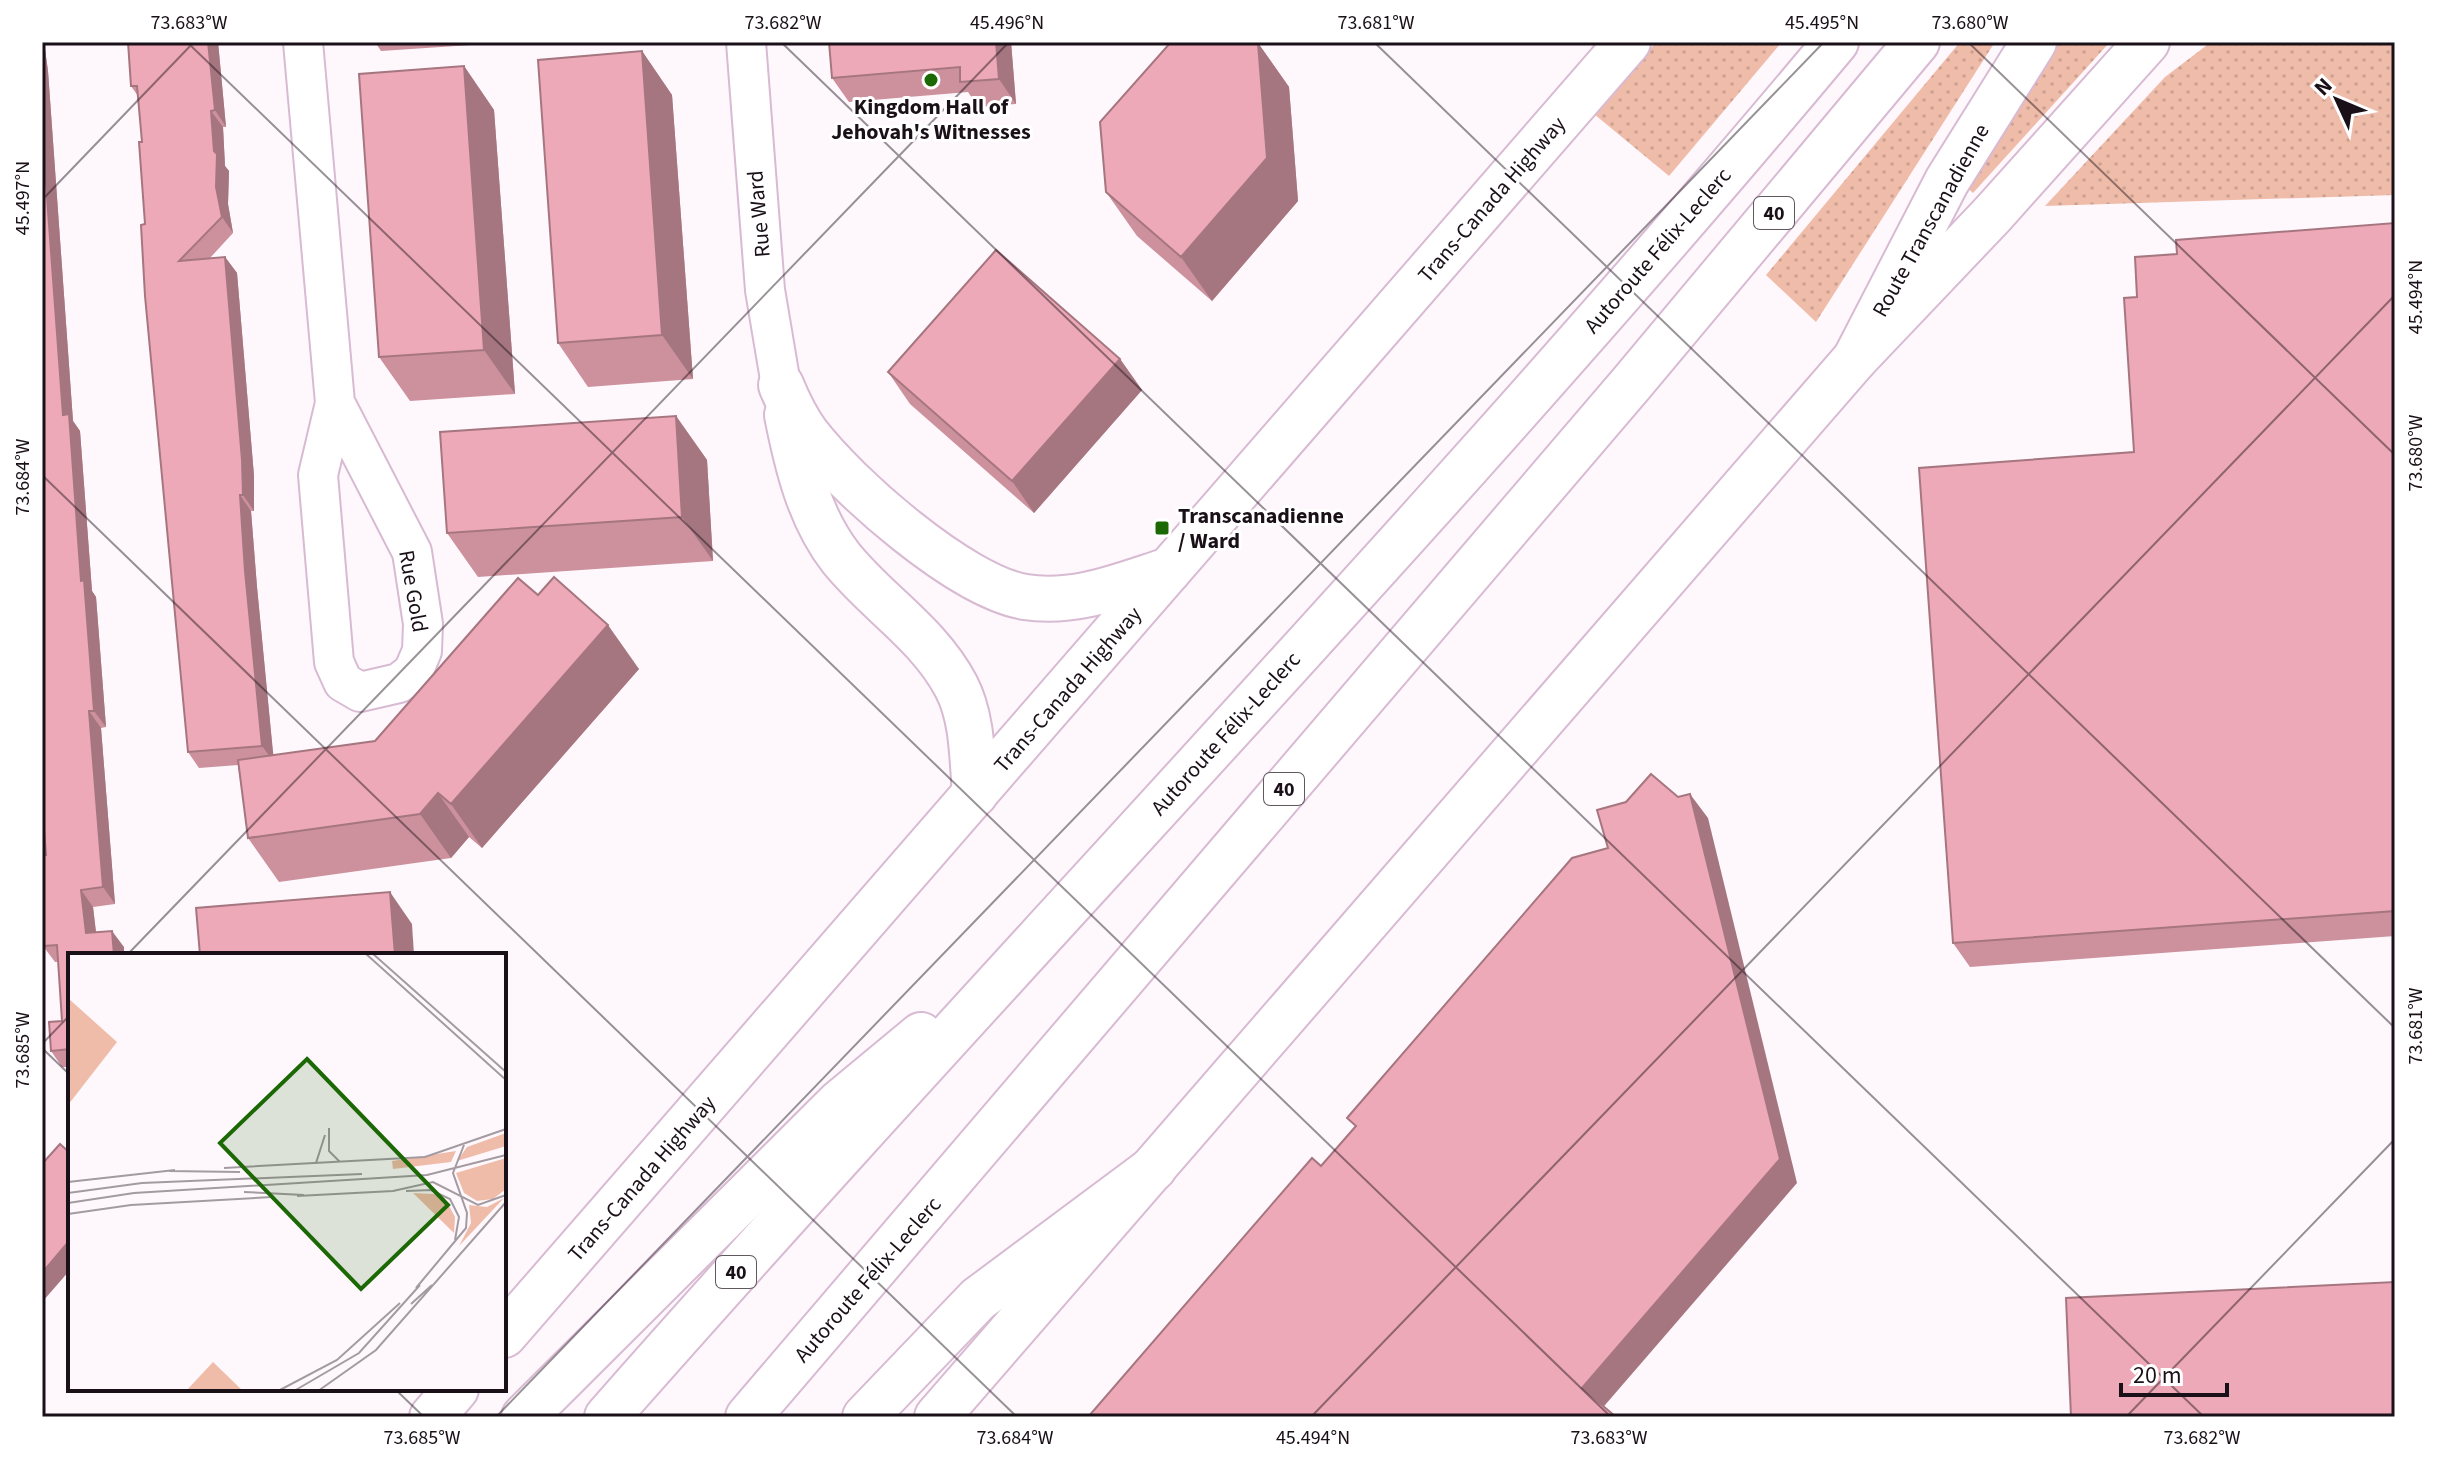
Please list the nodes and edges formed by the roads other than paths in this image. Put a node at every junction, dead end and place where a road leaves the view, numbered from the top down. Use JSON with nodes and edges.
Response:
{"nodes":[{"id":1,"x":303,"y":42,"type":"edge"},
{"id":2,"x":746,"y":42,"type":"edge"},
{"id":3,"x":1628,"y":42,"type":"edge"},
{"id":4,"x":1836,"y":42,"type":"edge"},
{"id":5,"x":1917,"y":42,"type":"edge"},
{"id":6,"x":2034,"y":42,"type":"edge"},
{"id":7,"x":2147,"y":42,"type":"edge"},
{"id":8,"x":1855,"y":359,"type":"junction"},
{"id":9,"x":781,"y":385,"type":"junction"},
{"id":10,"x":335,"y":403,"type":"junction"},
{"id":11,"x":1169,"y":570,"type":"junction"},
{"id":12,"x":975,"y":794,"type":"junction"},
{"id":13,"x":1042,"y":933,"type":"junction"},
{"id":14,"x":1154,"y":1168,"type":"junction"},
{"id":15,"x":506,"y":1333,"type":"edge"},
{"id":16,"x":454,"y":1391,"type":"edge"},
{"id":17,"x":432,"y":1417,"type":"edge"},
{"id":18,"x":524,"y":1417,"type":"edge"},
{"id":19,"x":607,"y":1417,"type":"edge"},
{"id":20,"x":748,"y":1417,"type":"edge"},
{"id":21,"x":865,"y":1417,"type":"edge"},
{"id":22,"x":937,"y":1417,"type":"edge"}],
"edges":[{"from":1,"to":10,"type":"street","name":"Rue Gold"},
{"from":2,"to":9,"type":"street","name":"Rue Ward"},
{"from":3,"to":11,"type":"main road","name":"Trans-Canada Highway"},
{"from":4,"to":13,"type":"main road","name":"Autoroute Félix-Leclerc","number":"40"},
{"from":5,"to":20,"type":"main road","name":"Autoroute Félix-Leclerc","number":"40"},
{"from":6,"to":8,"type":"main road","name":"Route Transcanadienne"},
{"from":7,"to":8,"type":"main road"},
{"from":8,"to":14,"type":"main road"},
{"from":9,"to":11,"type":"main road"},
{"from":9,"to":12,"type":"main road"},
{"from":10,"to":10,"type":"street","name":"Rue Gold"},
{"from":11,"to":12,"type":"main road","name":"Trans-Canada Highway"},
{"from":12,"to":15,"type":"main road","name":"Trans-Canada Highway"},
{"from":13,"to":18,"type":"main road"},
{"from":13,"to":19,"type":"main road","name":"Autoroute Félix-Leclerc","number":"40"},
{"from":14,"to":21,"type":"main road"},
{"from":14,"to":22,"type":"main road"},
{"from":16,"to":17,"type":"main road"}]}
